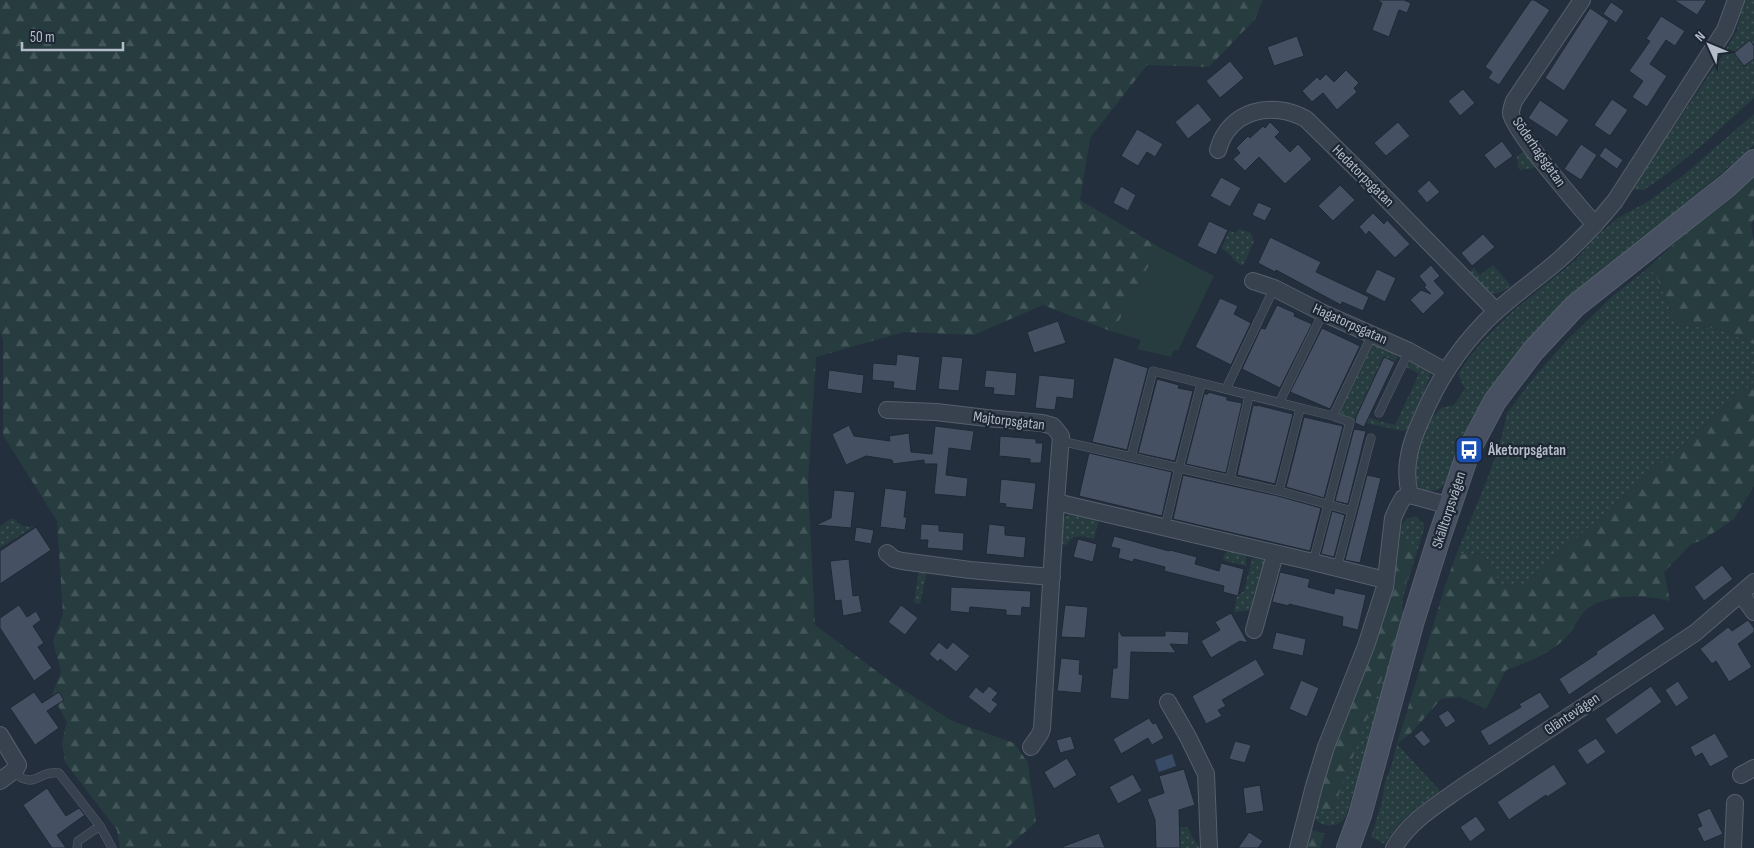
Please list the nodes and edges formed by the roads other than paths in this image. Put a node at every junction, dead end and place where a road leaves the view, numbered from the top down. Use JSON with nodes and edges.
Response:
{"nodes":[{"id":1,"x":1582,"y":0,"type":"edge"},
{"id":2,"x":1736,"y":0,"type":"edge"},
{"id":3,"x":1218,"y":150,"type":"dead end"},
{"id":4,"x":1754,"y":161,"type":"edge"},
{"id":5,"x":1595,"y":225,"type":"junction"},
{"id":6,"x":1254,"y":281,"type":"dead end"},
{"id":7,"x":1274,"y":288,"type":"junction"},
{"id":8,"x":1496,"y":311,"type":"junction"},
{"id":9,"x":1323,"y":313,"type":"junction"},
{"id":10,"x":1372,"y":335,"type":"junction"},
{"id":11,"x":1408,"y":351,"type":"junction"},
{"id":12,"x":1445,"y":371,"type":"junction"},
{"id":13,"x":1201,"y":384,"type":"junction"},
{"id":14,"x":1226,"y":389,"type":"junction"},
{"id":15,"x":1249,"y":396,"type":"junction"},
{"id":16,"x":1279,"y":403,"type":"junction"},
{"id":17,"x":1300,"y":408,"type":"junction"},
{"id":18,"x":888,"y":410,"type":"dead end"},
{"id":19,"x":1379,"y":413,"type":"dead end"},
{"id":20,"x":1333,"y":416,"type":"junction"},
{"id":21,"x":1371,"y":438,"type":"dead end"},
{"id":22,"x":1061,"y":441,"type":"junction"},
{"id":23,"x":1131,"y":457,"type":"junction"},
{"id":24,"x":1179,"y":468,"type":"junction"},
{"id":25,"x":1230,"y":479,"type":"junction"},
{"id":26,"x":1279,"y":491,"type":"junction"},
{"id":27,"x":1410,"y":495,"type":"junction"},
{"id":28,"x":1056,"y":502,"type":"junction"},
{"id":29,"x":1328,"y":504,"type":"junction"},
{"id":30,"x":1450,"y":506,"type":"junction"},
{"id":31,"x":1352,"y":511,"type":"junction"},
{"id":32,"x":1166,"y":527,"type":"junction"},
{"id":33,"x":887,"y":553,"type":"dead end"},
{"id":34,"x":1275,"y":554,"type":"junction"},
{"id":35,"x":1313,"y":562,"type":"junction"},
{"id":36,"x":1337,"y":568,"type":"junction"},
{"id":37,"x":1052,"y":577,"type":"junction"},
{"id":38,"x":1385,"y":580,"type":"junction"},
{"id":39,"x":1754,"y":582,"type":"edge"},
{"id":40,"x":1741,"y":594,"type":"junction"},
{"id":41,"x":1754,"y":612,"type":"edge"},
{"id":42,"x":1254,"y":630,"type":"dead end"},
{"id":43,"x":1168,"y":702,"type":"dead end"},
{"id":44,"x":0,"y":735,"type":"edge"},
{"id":45,"x":1031,"y":747,"type":"dead end"},
{"id":46,"x":6,"y":776,"type":"edge"},
{"id":47,"x":1735,"y":803,"type":"dead end"},
{"id":48,"x":100,"y":826,"type":"junction"},
{"id":49,"x":77,"y":848,"type":"edge"},
{"id":50,"x":112,"y":848,"type":"edge"},
{"id":51,"x":1209,"y":848,"type":"edge"},
{"id":52,"x":1298,"y":848,"type":"edge"},
{"id":53,"x":1348,"y":848,"type":"edge"},
{"id":54,"x":1394,"y":848,"type":"edge"},
{"id":55,"x":1734,"y":848,"type":"edge"}],
"edges":[{"from":1,"to":5,"type":"street","name":"Söderhagsgatan"},
{"from":2,"to":5,"type":"street"},
{"from":3,"to":8,"type":"street","name":"Hedatorpsgatan"},
{"from":4,"to":30,"type":"street","name":"Skälltorpsvägen"},
{"from":5,"to":8,"type":"street"},
{"from":6,"to":7,"type":"street","name":"Hagatorpsgatan"},
{"from":7,"to":9,"type":"street","name":"Hagatorpsgatan"},
{"from":7,"to":14,"type":"lane"},
{"from":8,"to":12,"type":"street"},
{"from":9,"to":10,"type":"street","name":"Hagatorpsgatan"},
{"from":9,"to":16,"type":"lane"},
{"from":10,"to":11,"type":"street","name":"Hagatorpsgatan"},
{"from":10,"to":20,"type":"lane"},
{"from":11,"to":12,"type":"street","name":"Hagatorpsgatan"},
{"from":11,"to":19,"type":"lane"},
{"from":12,"to":27,"type":"street"},
{"from":13,"to":14,"type":"lane"},
{"from":13,"to":23,"type":"lane"},
{"from":13,"to":24,"type":"lane"},
{"from":14,"to":15,"type":"lane"},
{"from":15,"to":16,"type":"lane"},
{"from":15,"to":25,"type":"lane"},
{"from":16,"to":17,"type":"lane"},
{"from":17,"to":20,"type":"lane"},
{"from":17,"to":26,"type":"lane"},
{"from":18,"to":22,"type":"street","name":"Majtorpsgatan"},
{"from":20,"to":29,"type":"lane"},
{"from":21,"to":31,"type":"lane"},
{"from":22,"to":23,"type":"lane"},
{"from":22,"to":28,"type":"street","name":"Majtorpsgatan"},
{"from":23,"to":24,"type":"lane"},
{"from":24,"to":25,"type":"lane"},
{"from":24,"to":32,"type":"lane"},
{"from":25,"to":26,"type":"lane"},
{"from":26,"to":29,"type":"lane"},
{"from":27,"to":30,"type":"street"},
{"from":27,"to":38,"type":"street"},
{"from":28,"to":32,"type":"street"},
{"from":28,"to":37,"type":"street","name":"Majtorpsgatan"},
{"from":29,"to":31,"type":"lane"},
{"from":29,"to":35,"type":"lane"},
{"from":30,"to":53,"type":"street","name":"Skälltorpsvägen"},
{"from":31,"to":36,"type":"lane"},
{"from":32,"to":34,"type":"street"},
{"from":33,"to":37,"type":"street"},
{"from":34,"to":35,"type":"street"},
{"from":34,"to":42,"type":"street"},
{"from":35,"to":36,"type":"street"},
{"from":36,"to":38,"type":"street"},
{"from":37,"to":45,"type":"street","name":"Majtorpsgatan"},
{"from":38,"to":52,"type":"street"},
{"from":39,"to":40,"type":"street","name":"Gläntevägen"},
{"from":40,"to":41,"type":"street"},
{"from":40,"to":54,"type":"street","name":"Gläntevägen"},
{"from":43,"to":51,"type":"street"},
{"from":44,"to":46,"type":"street"},
{"from":46,"to":48,"type":"lane"},
{"from":47,"to":55,"type":"street"},
{"from":48,"to":49,"type":"lane"},
{"from":48,"to":50,"type":"lane"}]}
